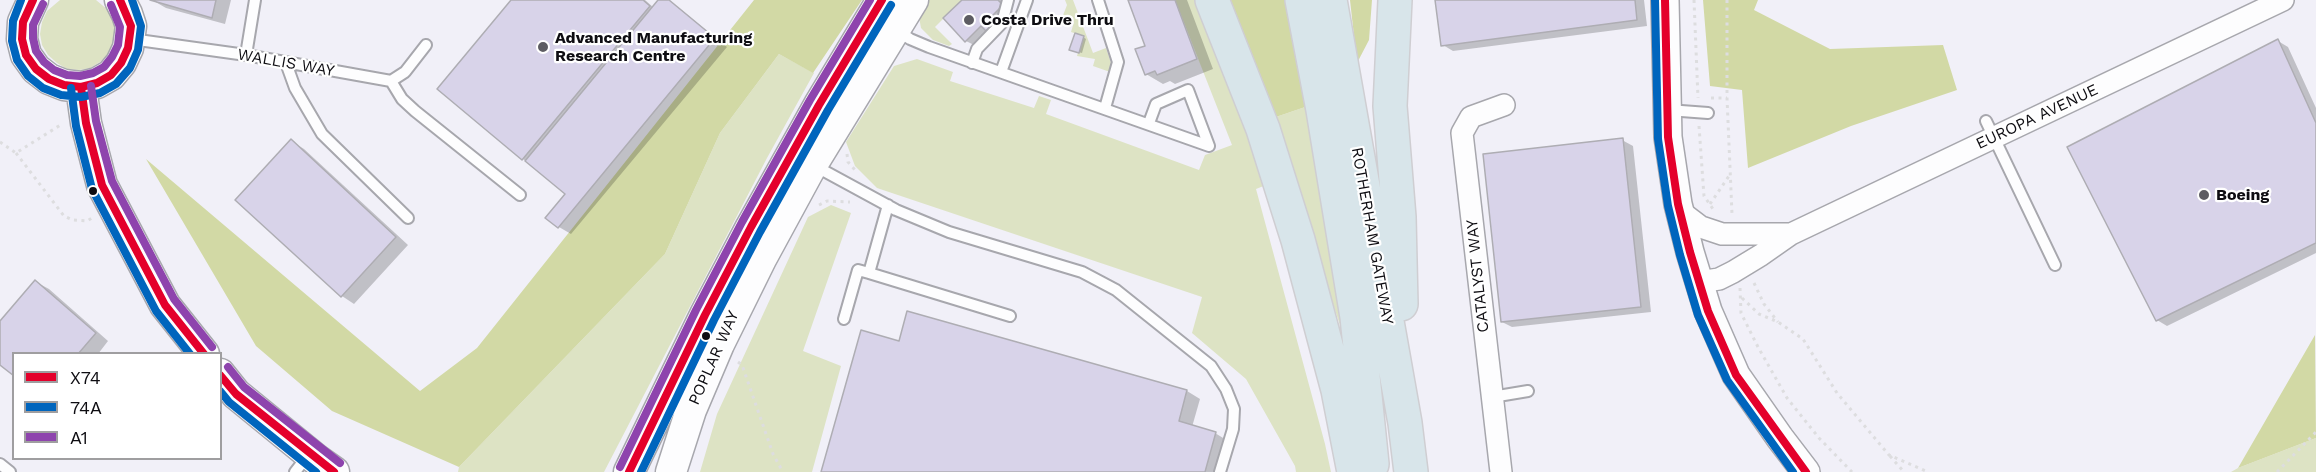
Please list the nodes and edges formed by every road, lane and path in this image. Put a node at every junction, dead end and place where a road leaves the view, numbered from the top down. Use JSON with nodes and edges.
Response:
{"nodes":[{"id":1,"x":120,"y":0,"type":"edge"},
{"id":2,"x":255,"y":0,"type":"edge"},
{"id":3,"x":882,"y":0,"type":"edge"},
{"id":4,"x":913,"y":0,"type":"edge"},
{"id":5,"x":1008,"y":0,"type":"edge"},
{"id":6,"x":1027,"y":0,"type":"edge"},
{"id":7,"x":1098,"y":0,"type":"edge"},
{"id":8,"x":1212,"y":0,"type":"edge"},
{"id":9,"x":1302,"y":0,"type":"edge"},
{"id":10,"x":1330,"y":0,"type":"edge"},
{"id":11,"x":1395,"y":0,"type":"edge"},
{"id":12,"x":1665,"y":0,"type":"edge"},
{"id":13,"x":1694,"y":0,"type":"edge"},
{"id":14,"x":1726,"y":0,"type":"edge"},
{"id":15,"x":2283,"y":0,"type":"edge"},
{"id":16,"x":19,"y":13,"type":"edge"},
{"id":17,"x":894,"y":28,"type":"junction"},
{"id":18,"x":131,"y":39,"type":"junction"},
{"id":19,"x":426,"y":45,"type":"dead end"},
{"id":20,"x":246,"y":55,"type":"junction"},
{"id":21,"x":286,"y":63,"type":"junction"},
{"id":22,"x":972,"y":63,"type":"junction"},
{"id":23,"x":1001,"y":72,"type":"junction"},
{"id":24,"x":391,"y":81,"type":"junction"},
{"id":25,"x":81,"y":87,"type":"junction"},
{"id":26,"x":1698,"y":98,"type":"junction"},
{"id":27,"x":1728,"y":98,"type":"junction"},
{"id":28,"x":1504,"y":105,"type":"dead end"},
{"id":29,"x":1105,"y":108,"type":"junction"},
{"id":30,"x":1668,"y":110,"type":"junction"},
{"id":31,"x":1703,"y":113,"type":"junction"},
{"id":32,"x":68,"y":121,"type":"dead end"},
{"id":33,"x":1149,"y":123,"type":"junction"},
{"id":34,"x":1990,"y":129,"type":"junction"},
{"id":35,"x":0,"y":142,"type":"edge"},
{"id":36,"x":847,"y":146,"type":"dead end"},
{"id":37,"x":16,"y":153,"type":"junction"},
{"id":38,"x":812,"y":165,"type":"junction"},
{"id":39,"x":1731,"y":174,"type":"junction"},
{"id":40,"x":857,"y":189,"type":"junction"},
{"id":41,"x":520,"y":195,"type":"dead end"},
{"id":42,"x":1710,"y":204,"type":"junction"},
{"id":43,"x":818,"y":205,"type":"dead end"},
{"id":44,"x":888,"y":206,"type":"junction"},
{"id":45,"x":1680,"y":211,"type":"junction"},
{"id":46,"x":96,"y":217,"type":"dead end"},
{"id":47,"x":408,"y":218,"type":"dead end"},
{"id":48,"x":1727,"y":226,"type":"junction"},
{"id":49,"x":1791,"y":234,"type":"junction"},
{"id":50,"x":2055,"y":265,"type":"dead end"},
{"id":51,"x":1733,"y":272,"type":"junction"},
{"id":52,"x":869,"y":273,"type":"junction"},
{"id":53,"x":1699,"y":282,"type":"junction"},
{"id":54,"x":1741,"y":297,"type":"junction"},
{"id":55,"x":1010,"y":316,"type":"dead end"},
{"id":56,"x":844,"y":319,"type":"dead end"},
{"id":57,"x":202,"y":352,"type":"edge"},
{"id":58,"x":729,"y":353,"type":"junction"},
{"id":59,"x":734,"y":373,"type":"dead end"},
{"id":60,"x":222,"y":376,"type":"edge"},
{"id":61,"x":1528,"y":391,"type":"dead end"},
{"id":62,"x":1492,"y":397,"type":"junction"},
{"id":63,"x":1406,"y":423,"type":"junction"},
{"id":64,"x":2316,"y":432,"type":"edge"},
{"id":65,"x":1889,"y":455,"type":"junction"},
{"id":66,"x":302,"y":463,"type":"edge"},
{"id":67,"x":0,"y":464,"type":"edge"},
{"id":68,"x":10,"y":472,"type":"edge"},
{"id":69,"x":334,"y":472,"type":"edge"},
{"id":70,"x":629,"y":472,"type":"edge"},
{"id":71,"x":671,"y":472,"type":"edge"},
{"id":72,"x":783,"y":472,"type":"edge"},
{"id":73,"x":1220,"y":472,"type":"edge"},
{"id":74,"x":1354,"y":472,"type":"edge"},
{"id":75,"x":1372,"y":472,"type":"edge"},
{"id":76,"x":1412,"y":472,"type":"edge"},
{"id":77,"x":1501,"y":472,"type":"edge"},
{"id":78,"x":1806,"y":472,"type":"edge"},
{"id":79,"x":1852,"y":472,"type":"edge"},
{"id":80,"x":1904,"y":472,"type":"edge"},
{"id":81,"x":1928,"y":472,"type":"edge"},
{"id":82,"x":2277,"y":472,"type":"edge"}],
"edges":[{"from":1,"to":18,"type":"main road"},
{"from":2,"to":20,"type":"lane"},
{"from":3,"to":70,"type":"main road","name":"POPLAR WAY"},
{"from":4,"to":17,"type":"main road","name":"POPLAR WAY"},
{"from":5,"to":22,"type":"lane"},
{"from":6,"to":23,"type":"lane"},
{"from":7,"to":29,"type":"lane"},
{"from":8,"to":74,"type":"highway"},
{"from":9,"to":75,"type":"highway","name":"ROTHERHAM GATEWAY"},
{"from":10,"to":63,"type":"highway","name":"ROTHERHAM GATEWAY"},
{"from":11,"to":63,"type":"highway"},
{"from":12,"to":30,"type":"street"},
{"from":13,"to":26,"type":"path"},
{"from":14,"to":27,"type":"path"},
{"from":15,"to":34,"type":"street","name":"EUROPA AVENUE"},
{"from":16,"to":25,"type":"main road"},
{"from":17,"to":22,"type":"lane"},
{"from":17,"to":38,"type":"main road","name":"POPLAR WAY"},
{"from":18,"to":20,"type":"lane","name":"WALLIS WAY"},
{"from":18,"to":25,"type":"main road"},
{"from":19,"to":24,"type":"lane"},
{"from":20,"to":21,"type":"lane","name":"WALLIS WAY"},
{"from":21,"to":24,"type":"lane","name":"WALLIS WAY"},
{"from":21,"to":47,"type":"lane"},
{"from":22,"to":23,"type":"lane"},
{"from":23,"to":29,"type":"lane"},
{"from":24,"to":41,"type":"lane"},
{"from":25,"to":57,"type":"main road"},
{"from":26,"to":27,"type":"path"},
{"from":26,"to":31,"type":"path"},
{"from":27,"to":39,"type":"path"},
{"from":28,"to":62,"type":"street","name":"CATALYST WAY"},
{"from":29,"to":33,"type":"lane"},
{"from":30,"to":31,"type":"lane"},
{"from":30,"to":45,"type":"street"},
{"from":31,"to":42,"type":"path"},
{"from":32,"to":37,"type":"path"},
{"from":33,"to":33,"type":"lane"},
{"from":34,"to":49,"type":"street","name":"EUROPA AVENUE"},
{"from":34,"to":50,"type":"lane"},
{"from":35,"to":37,"type":"path"},
{"from":36,"to":40,"type":"path"},
{"from":37,"to":46,"type":"path"},
{"from":38,"to":40,"type":"lane"},
{"from":38,"to":58,"type":"main road","name":"POPLAR WAY"},
{"from":39,"to":42,"type":"path"},
{"from":39,"to":48,"type":"path"},
{"from":40,"to":43,"type":"path"},
{"from":40,"to":44,"type":"lane"},
{"from":42,"to":48,"type":"path"},
{"from":44,"to":52,"type":"lane"},
{"from":44,"to":73,"type":"lane"},
{"from":45,"to":48,"type":"street","name":"EUROPA AVENUE"},
{"from":45,"to":53,"type":"street"},
{"from":48,"to":49,"type":"street","name":"EUROPA AVENUE"},
{"from":49,"to":51,"type":"street","name":"EUROPA AVENUE"},
{"from":51,"to":53,"type":"street","name":"EUROPA AVENUE"},
{"from":51,"to":54,"type":"path"},
{"from":52,"to":55,"type":"lane"},
{"from":52,"to":56,"type":"lane"},
{"from":53,"to":78,"type":"street"},
{"from":54,"to":65,"type":"path"},
{"from":54,"to":79,"type":"path"},
{"from":58,"to":59,"type":"path"},
{"from":58,"to":71,"type":"main road","name":"POPLAR WAY"},
{"from":58,"to":72,"type":"path"},
{"from":60,"to":66,"type":"main road"},
{"from":61,"to":62,"type":"lane"},
{"from":62,"to":77,"type":"street","name":"CATALYST WAY"},
{"from":63,"to":76,"type":"highway","name":"ROTHERHAM GATEWAY"},
{"from":64,"to":82,"type":"path"},
{"from":65,"to":80,"type":"path"},
{"from":65,"to":81,"type":"path"},
{"from":66,"to":69,"type":"main road"},
{"from":67,"to":68,"type":"lane"}]}
